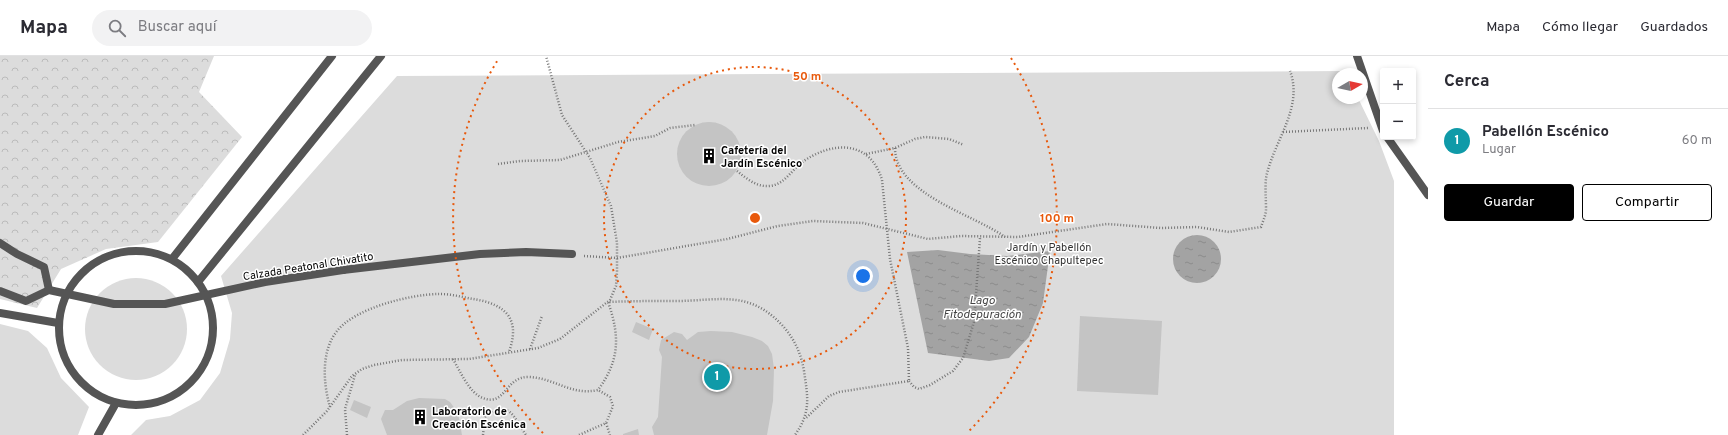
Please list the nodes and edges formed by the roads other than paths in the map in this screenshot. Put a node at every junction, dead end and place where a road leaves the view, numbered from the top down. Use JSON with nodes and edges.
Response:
{"nodes":[{"id":1,"x":332,"y":56,"type":"edge"},
{"id":2,"x":381,"y":56,"type":"edge"},
{"id":3,"x":1357,"y":56,"type":"edge"},
{"id":4,"x":1380,"y":122,"type":"edge"},
{"id":5,"x":1389,"y":140,"type":"edge"},
{"id":6,"x":1428,"y":195,"type":"edge"},
{"id":7,"x":0,"y":243,"type":"edge"},
{"id":8,"x":572,"y":254,"type":"road end"},
{"id":9,"x":172,"y":259,"type":"junction"},
{"id":10,"x":198,"y":282,"type":"junction"},
{"id":11,"x":50,"y":290,"type":"junction"},
{"id":12,"x":0,"y":291,"type":"edge"},
{"id":13,"x":0,"y":313,"type":"edge"},
{"id":14,"x":58,"y":323,"type":"junction"},
{"id":15,"x":116,"y":403,"type":"junction"},
{"id":16,"x":98,"y":435,"type":"edge"}],
"edges":[{"from":1,"to":9,"type":"street"},
{"from":2,"to":10,"type":"street"},
{"from":3,"to":4,"type":"street"},
{"from":5,"to":6,"type":"street"},
{"from":7,"to":11,"type":"street"},
{"from":8,"to":11,"type":"street","name":"Calzada Peatonal Chivatito","bridge":true},
{"from":9,"to":10,"type":"street"},
{"from":9,"to":14,"type":"street"},
{"from":10,"to":15,"type":"street"},
{"from":11,"to":12,"type":"street","bridge":true},
{"from":13,"to":14,"type":"street"},
{"from":14,"to":15,"type":"street"},
{"from":15,"to":16,"type":"street"}]}
